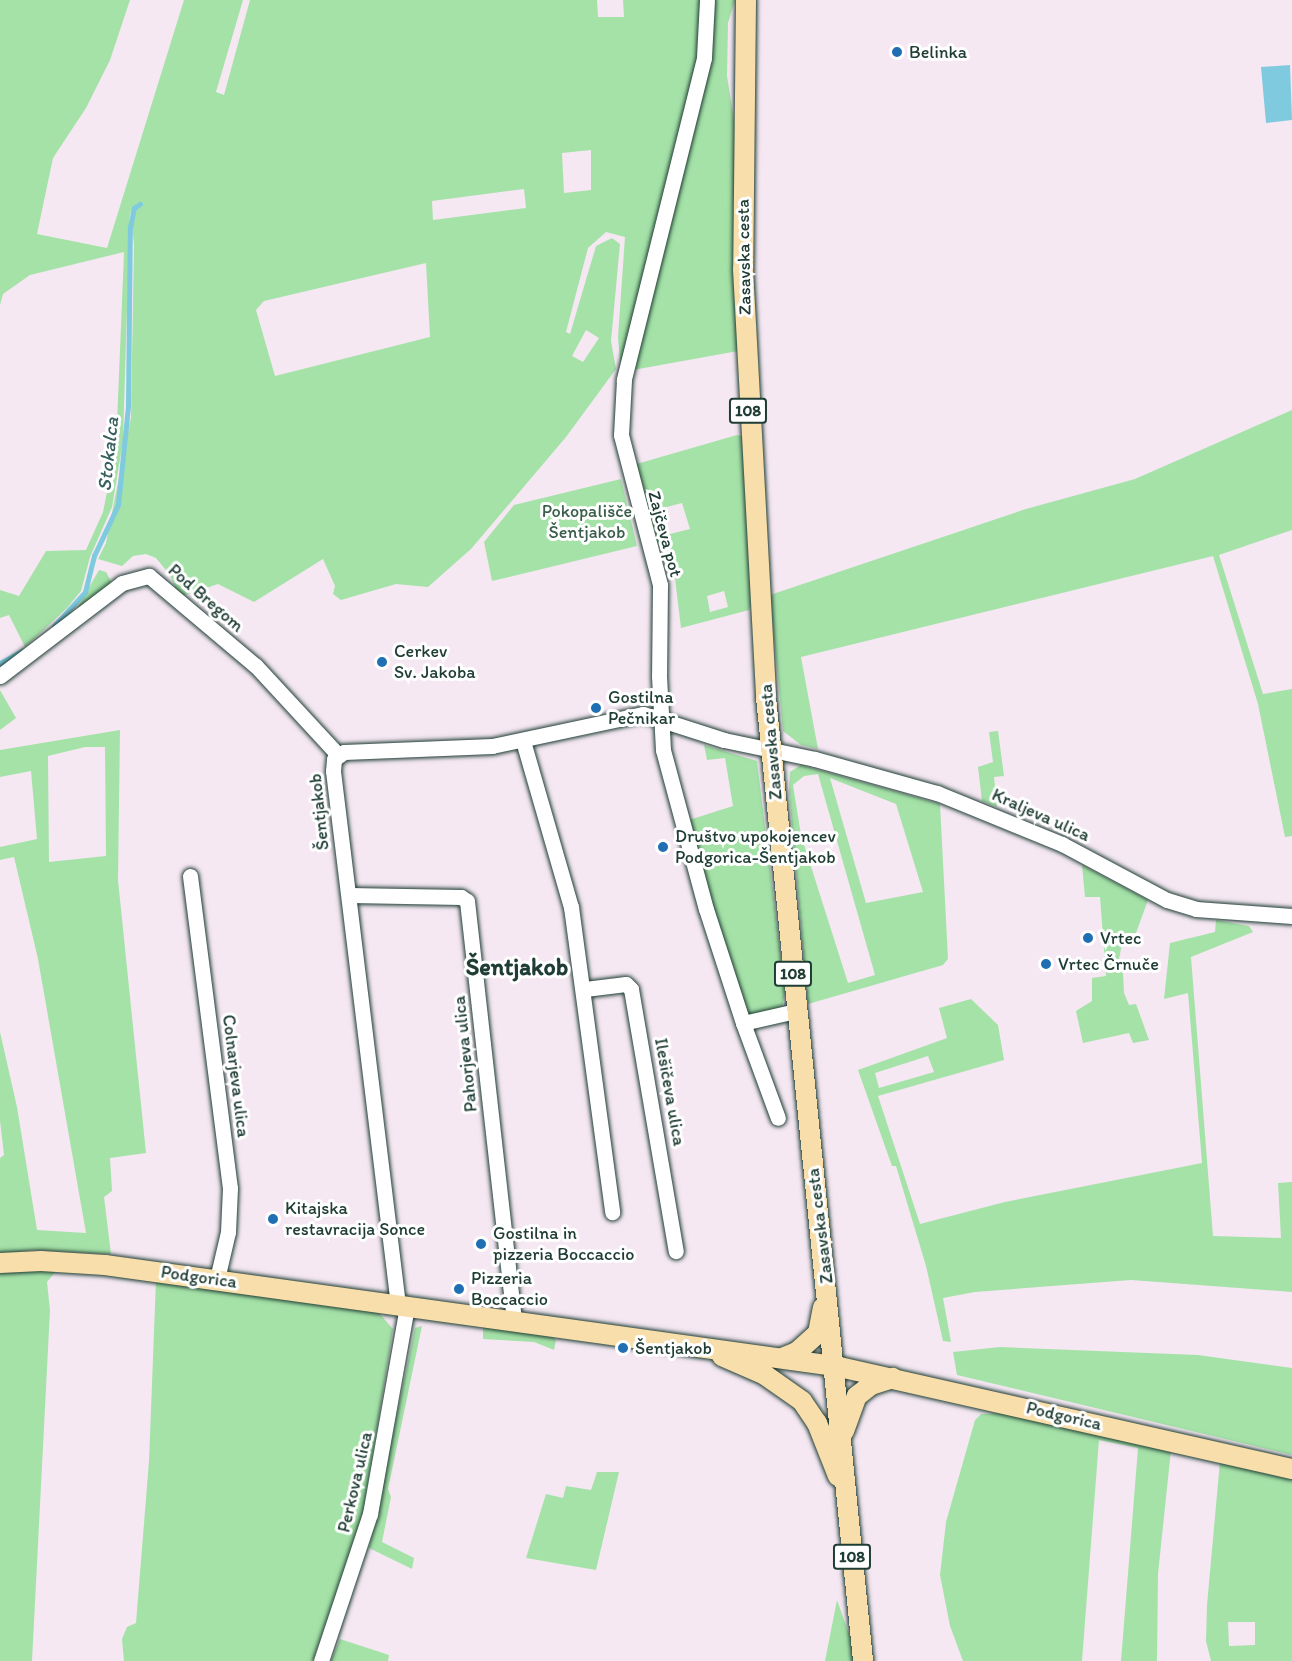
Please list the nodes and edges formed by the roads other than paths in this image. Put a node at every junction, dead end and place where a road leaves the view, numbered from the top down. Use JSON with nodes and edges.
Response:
{"nodes":[{"id":1,"x":707,"y":0,"type":"edge"},
{"id":2,"x":746,"y":0,"type":"edge"},
{"id":3,"x":0,"y":676,"type":"edge"},
{"id":4,"x":660,"y":721,"type":"junction"},
{"id":5,"x":523,"y":741,"type":"junction"},
{"id":6,"x":770,"y":750,"type":"junction"},
{"id":7,"x":338,"y":755,"type":"junction"},
{"id":8,"x":190,"y":876,"type":"dead end"},
{"id":9,"x":349,"y":895,"type":"junction"},
{"id":10,"x":1292,"y":916,"type":"edge"},
{"id":11,"x":585,"y":989,"type":"junction"},
{"id":12,"x":796,"y":1011,"type":"junction"},
{"id":13,"x":742,"y":1023,"type":"junction"},
{"id":14,"x":778,"y":1118,"type":"dead end"},
{"id":15,"x":612,"y":1212,"type":"dead end"},
{"id":16,"x":676,"y":1251,"type":"dead end"},
{"id":17,"x":0,"y":1263,"type":"edge"},
{"id":18,"x":825,"y":1274,"type":"junction"},
{"id":19,"x":217,"y":1279,"type":"junction"},
{"id":20,"x":403,"y":1306,"type":"junction"},
{"id":21,"x":514,"y":1322,"type":"junction"},
{"id":22,"x":712,"y":1349,"type":"junction"},
{"id":23,"x":782,"y":1358,"type":"junction"},
{"id":24,"x":835,"y":1366,"type":"junction"},
{"id":25,"x":893,"y":1378,"type":"junction"},
{"id":26,"x":841,"y":1444,"type":"junction"},
{"id":27,"x":1292,"y":1469,"type":"edge"},
{"id":28,"x":844,"y":1489,"type":"junction"},
{"id":29,"x":321,"y":1661,"type":"edge"},
{"id":30,"x":863,"y":1661,"type":"edge"}],
"edges":[{"from":1,"to":4,"type":"street","name":"Zajčeva pot"},
{"from":2,"to":6,"type":"main road","name":"Zasavska cesta","number":"108"},
{"from":3,"to":7,"type":"street","name":"Pod Bregom"},
{"from":4,"to":5,"type":"street","name":"Šentjakob"},
{"from":4,"to":6,"type":"street","name":"Šentjakob"},
{"from":4,"to":13,"type":"street","name":"Zajčeva pot"},
{"from":5,"to":7,"type":"street","name":"Šentjakob"},
{"from":5,"to":11,"type":"street"},
{"from":6,"to":10,"type":"street","name":"Kraljeva ulica"},
{"from":6,"to":12,"type":"main road","name":"Zasavska cesta","number":"108"},
{"from":7,"to":9,"type":"street","name":"Šentjakob"},
{"from":8,"to":19,"type":"street","name":"Colnarjeva ulica"},
{"from":9,"to":20,"type":"street","name":"Šentjakob"},
{"from":9,"to":21,"type":"street","name":"Pahorjeva ulica"},
{"from":11,"to":15,"type":"street"},
{"from":11,"to":16,"type":"street","name":"Ilešičeva ulica"},
{"from":12,"to":13,"type":"street"},
{"from":12,"to":18,"type":"main road","name":"Zasavska cesta","number":"108"},
{"from":13,"to":14,"type":"street","name":"Zajčeva pot"},
{"from":17,"to":19,"type":"main road","name":"Podgorica"},
{"from":18,"to":23,"type":"main road"},
{"from":18,"to":24,"type":"main road","name":"Zasavska cesta","number":"108"},
{"from":19,"to":20,"type":"main road","name":"Podgorica"},
{"from":20,"to":21,"type":"main road","name":"Podgorica"},
{"from":20,"to":29,"type":"street","name":"Perkova ulica"},
{"from":21,"to":22,"type":"main road","name":"Podgorica"},
{"from":22,"to":23,"type":"main road","name":"Podgorica"},
{"from":22,"to":28,"type":"main road"},
{"from":23,"to":24,"type":"main road","name":"Podgorica"},
{"from":24,"to":25,"type":"main road","name":"Podgorica"},
{"from":24,"to":26,"type":"main road","name":"Zasavska cesta","number":"108"},
{"from":25,"to":26,"type":"main road"},
{"from":25,"to":27,"type":"main road","name":"Podgorica"},
{"from":26,"to":28,"type":"main road","name":"Zasavska cesta","number":"108"},
{"from":28,"to":30,"type":"main road","name":"Zasavska cesta","number":"108"}]}
